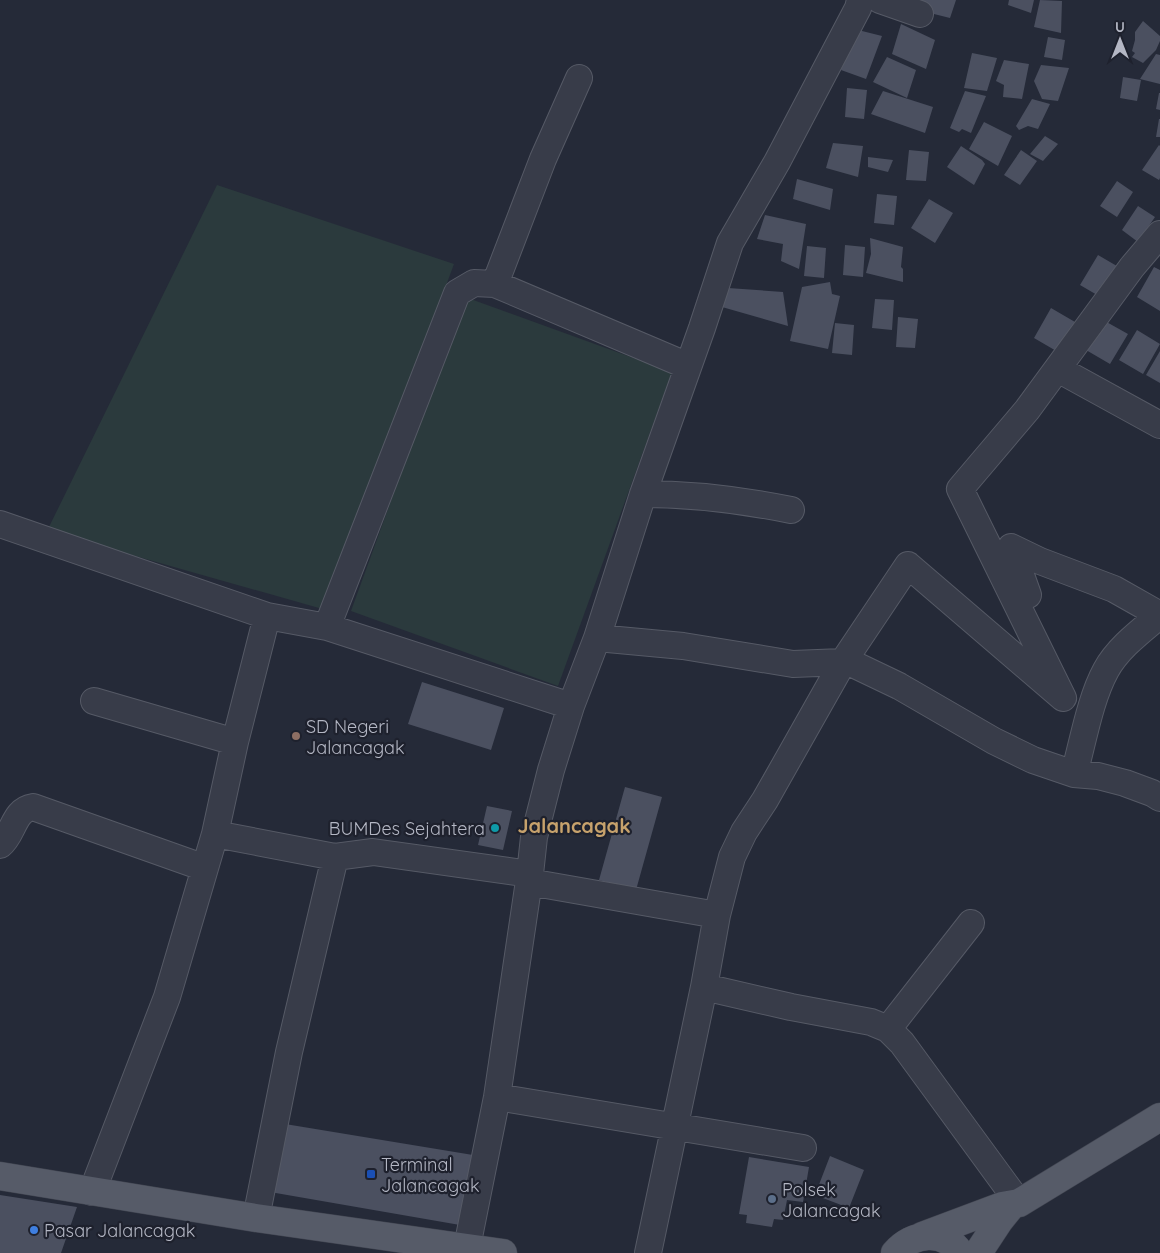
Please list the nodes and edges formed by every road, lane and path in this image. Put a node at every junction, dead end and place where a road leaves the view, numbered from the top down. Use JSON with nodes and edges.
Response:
{"nodes":[{"id":1,"x":860,"y":0,"type":"edge"},
{"id":2,"x":880,"y":0,"type":"edge"},
{"id":3,"x":920,"y":14,"type":"dead end"},
{"id":4,"x":579,"y":78,"type":"dead end"},
{"id":5,"x":1156,"y":246,"type":"edge"},
{"id":6,"x":495,"y":284,"type":"junction"},
{"id":7,"x":688,"y":366,"type":"junction"},
{"id":8,"x":1058,"y":369,"type":"junction"},
{"id":9,"x":1160,"y":425,"type":"edge"},
{"id":10,"x":643,"y":494,"type":"junction"},
{"id":11,"x":791,"y":510,"type":"dead end"},
{"id":12,"x":0,"y":524,"type":"edge"},
{"id":13,"x":1160,"y":615,"type":"edge"},
{"id":14,"x":267,"y":616,"type":"junction"},
{"id":15,"x":328,"y":627,"type":"junction"},
{"id":16,"x":597,"y":638,"type":"junction"},
{"id":17,"x":843,"y":662,"type":"junction"},
{"id":18,"x":1063,"y":698,"type":"junction"},
{"id":19,"x":94,"y":701,"type":"dead end"},
{"id":20,"x":571,"y":706,"type":"junction"},
{"id":21,"x":235,"y":742,"type":"junction"},
{"id":22,"x":1074,"y":774,"type":"junction"},
{"id":23,"x":1160,"y":798,"type":"edge"},
{"id":24,"x":215,"y":834,"type":"junction"},
{"id":25,"x":0,"y":845,"type":"edge"},
{"id":26,"x":335,"y":857,"type":"junction"},
{"id":27,"x":205,"y":868,"type":"junction"},
{"id":28,"x":529,"y":878,"type":"junction"},
{"id":29,"x":717,"y":915,"type":"junction"},
{"id":30,"x":971,"y":922,"type":"dead end"},
{"id":31,"x":704,"y":987,"type":"junction"},
{"id":32,"x":888,"y":1029,"type":"junction"},
{"id":33,"x":497,"y":1097,"type":"junction"},
{"id":34,"x":1160,"y":1117,"type":"edge"},
{"id":35,"x":674,"y":1127,"type":"junction"},
{"id":36,"x":802,"y":1148,"type":"dead end"},
{"id":37,"x":0,"y":1176,"type":"edge"},
{"id":38,"x":92,"y":1192,"type":"junction"},
{"id":39,"x":1015,"y":1204,"type":"junction"},
{"id":40,"x":256,"y":1218,"type":"junction"},
{"id":41,"x":922,"y":1236,"type":"junction"},
{"id":42,"x":467,"y":1247,"type":"junction"},
{"id":43,"x":503,"y":1253,"type":"edge"},
{"id":44,"x":648,"y":1253,"type":"edge"},
{"id":45,"x":895,"y":1253,"type":"edge"},
{"id":46,"x":960,"y":1253,"type":"edge"},
{"id":47,"x":978,"y":1253,"type":"edge"}],
"edges":[{"from":1,"to":7,"type":"street"},
{"from":2,"to":3,"type":"street"},
{"from":4,"to":6,"type":"street"},
{"from":5,"to":8,"type":"street"},
{"from":6,"to":7,"type":"street"},
{"from":6,"to":15,"type":"street"},
{"from":7,"to":10,"type":"street"},
{"from":8,"to":9,"type":"street"},
{"from":8,"to":18,"type":"street"},
{"from":10,"to":11,"type":"street"},
{"from":10,"to":16,"type":"street"},
{"from":12,"to":14,"type":"street"},
{"from":13,"to":18,"type":"street"},
{"from":13,"to":22,"type":"street"},
{"from":14,"to":15,"type":"street"},
{"from":14,"to":21,"type":"street"},
{"from":15,"to":20,"type":"street"},
{"from":16,"to":17,"type":"street"},
{"from":16,"to":20,"type":"street"},
{"from":17,"to":18,"type":"street"},
{"from":17,"to":22,"type":"street"},
{"from":17,"to":29,"type":"street"},
{"from":19,"to":21,"type":"street"},
{"from":20,"to":28,"type":"street"},
{"from":21,"to":24,"type":"street"},
{"from":22,"to":23,"type":"street"},
{"from":24,"to":26,"type":"street"},
{"from":24,"to":27,"type":"street"},
{"from":25,"to":27,"type":"street"},
{"from":26,"to":28,"type":"street"},
{"from":26,"to":40,"type":"street"},
{"from":27,"to":38,"type":"street"},
{"from":28,"to":29,"type":"street"},
{"from":28,"to":33,"type":"street"},
{"from":29,"to":31,"type":"street"},
{"from":30,"to":32,"type":"street"},
{"from":31,"to":32,"type":"street"},
{"from":31,"to":35,"type":"street"},
{"from":32,"to":39,"type":"street"},
{"from":33,"to":35,"type":"street"},
{"from":33,"to":42,"type":"street"},
{"from":34,"to":39,"type":"main road"},
{"from":35,"to":36,"type":"street"},
{"from":35,"to":44,"type":"street"},
{"from":37,"to":38,"type":"main road"},
{"from":38,"to":40,"type":"main road"},
{"from":39,"to":41,"type":"main road"},
{"from":39,"to":47,"type":"main road"},
{"from":40,"to":42,"type":"main road"},
{"from":41,"to":45,"type":"main road"},
{"from":41,"to":46,"type":"main road"},
{"from":42,"to":43,"type":"main road"}]}
